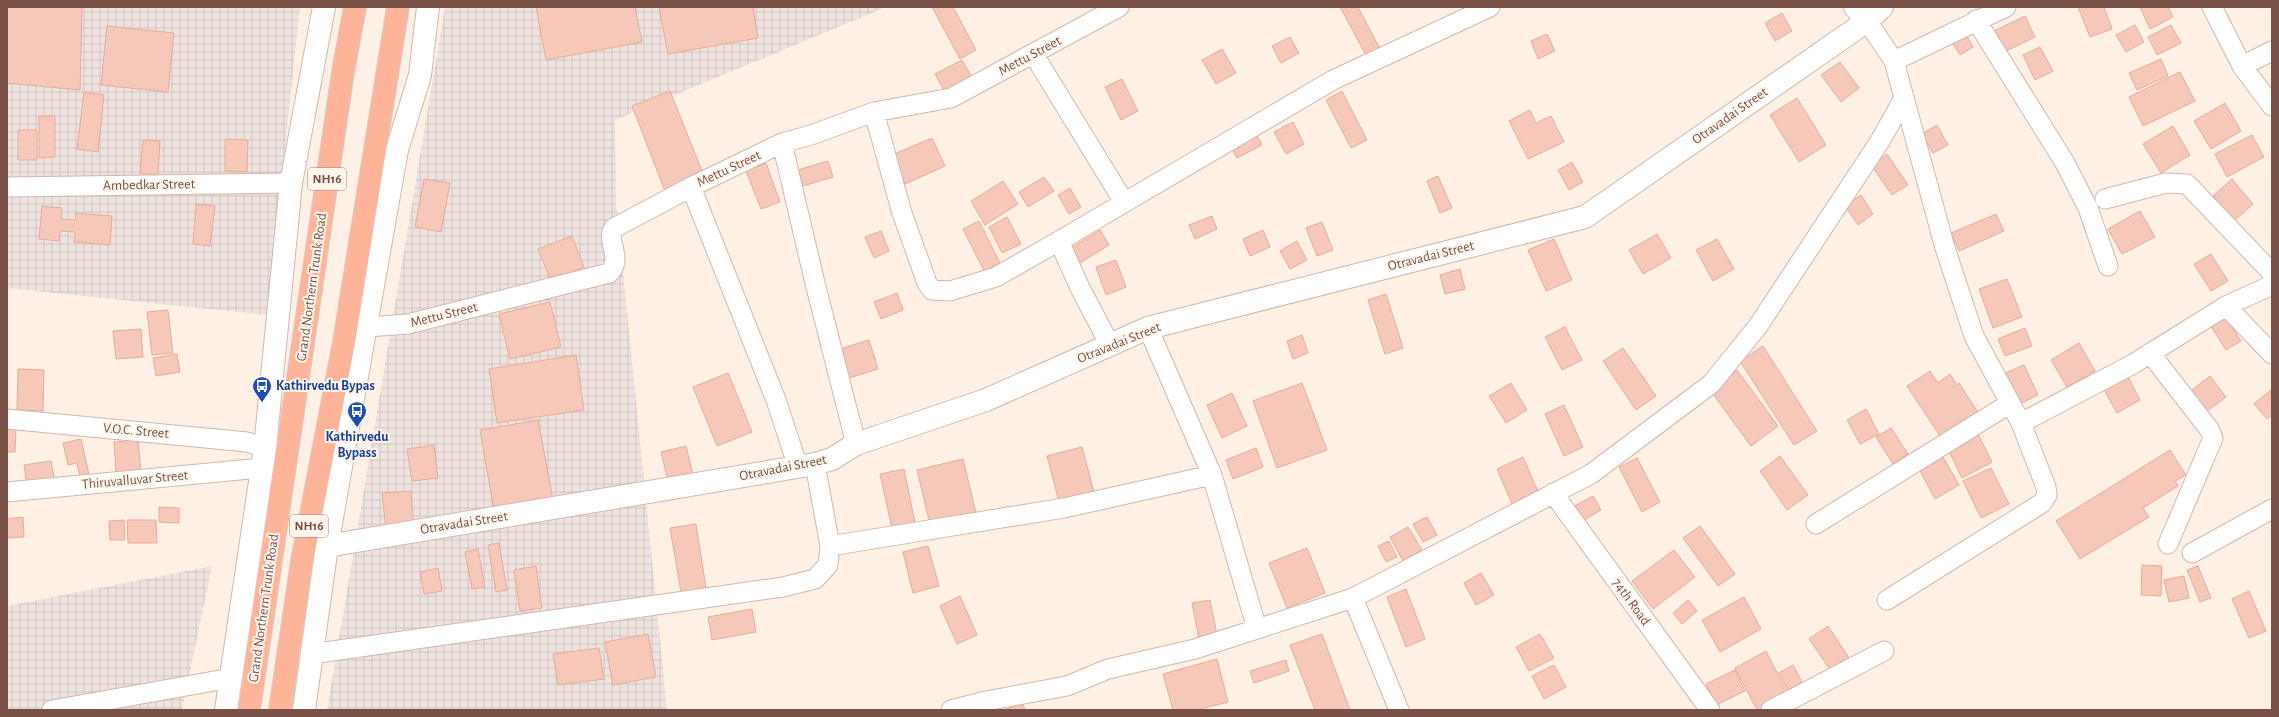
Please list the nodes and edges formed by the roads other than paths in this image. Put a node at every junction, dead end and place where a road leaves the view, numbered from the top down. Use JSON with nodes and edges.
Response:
{"nodes":[{"id":1,"x":324,"y":7,"type":"edge"},
{"id":2,"x":355,"y":7,"type":"edge"},
{"id":3,"x":398,"y":7,"type":"edge"},
{"id":4,"x":428,"y":7,"type":"edge"},
{"id":5,"x":1119,"y":7,"type":"edge"},
{"id":6,"x":1490,"y":7,"type":"edge"},
{"id":7,"x":2006,"y":7,"type":"edge"},
{"id":8,"x":2212,"y":7,"type":"edge"},
{"id":9,"x":1868,"y":12,"type":"edge"},
{"id":10,"x":1976,"y":20,"type":"junction"},
{"id":11,"x":2272,"y":51,"type":"edge"},
{"id":12,"x":1034,"y":55,"type":"junction"},
{"id":13,"x":1894,"y":61,"type":"junction"},
{"id":14,"x":2242,"y":66,"type":"junction"},
{"id":15,"x":1903,"y":100,"type":"junction"},
{"id":16,"x":2272,"y":106,"type":"edge"},
{"id":17,"x":874,"y":112,"type":"junction"},
{"id":18,"x":782,"y":143,"type":"junction"},
{"id":19,"x":291,"y":183,"type":"junction"},
{"id":20,"x":7,"y":187,"type":"edge"},
{"id":21,"x":690,"y":187,"type":"junction"},
{"id":22,"x":2105,"y":199,"type":"dead end"},
{"id":23,"x":1124,"y":202,"type":"junction"},
{"id":24,"x":1059,"y":241,"type":"junction"},
{"id":25,"x":2108,"y":266,"type":"dead end"},
{"id":26,"x":2272,"y":273,"type":"edge"},
{"id":27,"x":2272,"y":285,"type":"edge"},
{"id":28,"x":2226,"y":306,"type":"junction"},
{"id":29,"x":367,"y":327,"type":"junction"},
{"id":30,"x":1148,"y":328,"type":"junction"},
{"id":31,"x":1110,"y":345,"type":"junction"},
{"id":32,"x":2150,"y":353,"type":"junction"},
{"id":33,"x":2272,"y":354,"type":"edge"},
{"id":34,"x":2009,"y":404,"type":"junction"},
{"id":35,"x":7,"y":419,"type":"edge"},
{"id":36,"x":2020,"y":423,"type":"junction"},
{"id":37,"x":856,"y":444,"type":"junction"},
{"id":38,"x":263,"y":458,"type":"junction"},
{"id":39,"x":807,"y":466,"type":"junction"},
{"id":40,"x":1212,"y":475,"type":"junction"},
{"id":41,"x":7,"y":492,"type":"edge"},
{"id":42,"x":1553,"y":493,"type":"junction"},
{"id":43,"x":2272,"y":509,"type":"edge"},
{"id":44,"x":1816,"y":524,"type":"dead end"},
{"id":45,"x":2168,"y":544,"type":"dead end"},
{"id":46,"x":327,"y":546,"type":"junction"},
{"id":47,"x":830,"y":546,"type":"junction"},
{"id":48,"x":2192,"y":553,"type":"dead end"},
{"id":49,"x":1353,"y":598,"type":"junction"},
{"id":50,"x":1887,"y":600,"type":"dead end"},
{"id":51,"x":1257,"y":629,"type":"junction"},
{"id":52,"x":1884,"y":652,"type":"dead end"},
{"id":53,"x":311,"y":654,"type":"junction"},
{"id":54,"x":231,"y":678,"type":"junction"},
{"id":55,"x":226,"y":709,"type":"edge"},
{"id":56,"x":52,"y":710,"type":"edge"},
{"id":57,"x":249,"y":710,"type":"edge"},
{"id":58,"x":280,"y":710,"type":"edge"},
{"id":59,"x":304,"y":710,"type":"edge"},
{"id":60,"x":951,"y":710,"type":"edge"},
{"id":61,"x":1399,"y":710,"type":"edge"},
{"id":62,"x":1710,"y":710,"type":"edge"},
{"id":63,"x":1771,"y":710,"type":"edge"}],
"edges":[{"from":1,"to":19,"type":"street"},
{"from":2,"to":57,"type":"highway","name":"Grand Northern Trunk Road","number":"NH16"},
{"from":3,"to":58,"type":"highway","number":"NH16"},
{"from":4,"to":29,"type":"street"},
{"from":5,"to":12,"type":"street","name":"Mettu Street"},
{"from":6,"to":23,"type":"street"},
{"from":7,"to":10,"type":"street"},
{"from":8,"to":14,"type":"street"},
{"from":9,"to":13,"type":"street"},
{"from":9,"to":30,"type":"street","name":"Otravadai Street"},
{"from":10,"to":13,"type":"street"},
{"from":10,"to":25,"type":"street"},
{"from":11,"to":14,"type":"street"},
{"from":12,"to":17,"type":"street","name":"Mettu Street"},
{"from":12,"to":23,"type":"street"},
{"from":13,"to":15,"type":"street"},
{"from":14,"to":16,"type":"street"},
{"from":15,"to":34,"type":"street"},
{"from":15,"to":42,"type":"street"},
{"from":17,"to":18,"type":"street","name":"Mettu Street"},
{"from":17,"to":24,"type":"street"},
{"from":18,"to":21,"type":"street","name":"Mettu Street"},
{"from":18,"to":37,"type":"street"},
{"from":19,"to":20,"type":"street","name":"Ambedkar Street"},
{"from":19,"to":38,"type":"street"},
{"from":21,"to":29,"type":"street","name":"Mettu Street"},
{"from":21,"to":39,"type":"street"},
{"from":22,"to":26,"type":"street"},
{"from":23,"to":24,"type":"street"},
{"from":24,"to":31,"type":"street"},
{"from":27,"to":28,"type":"street"},
{"from":28,"to":32,"type":"street"},
{"from":28,"to":33,"type":"street"},
{"from":29,"to":46,"type":"street"},
{"from":30,"to":31,"type":"street","name":"Otravadai Street"},
{"from":30,"to":40,"type":"street"},
{"from":31,"to":37,"type":"street","name":"Otravadai Street"},
{"from":32,"to":36,"type":"street"},
{"from":32,"to":45,"type":"street"},
{"from":34,"to":36,"type":"street"},
{"from":34,"to":44,"type":"street"},
{"from":35,"to":38,"type":"street","name":"V.O.C. Street"},
{"from":36,"to":50,"type":"street"},
{"from":37,"to":39,"type":"street","name":"Otravadai Street"},
{"from":38,"to":41,"type":"street","name":"Thiruvalluvar Street"},
{"from":38,"to":54,"type":"street"},
{"from":39,"to":46,"type":"street","name":"Otravadai Street"},
{"from":39,"to":47,"type":"street"},
{"from":40,"to":47,"type":"street"},
{"from":40,"to":51,"type":"street"},
{"from":42,"to":49,"type":"street"},
{"from":42,"to":62,"type":"street","name":"74th Road"},
{"from":43,"to":48,"type":"street"},
{"from":46,"to":53,"type":"street"},
{"from":47,"to":53,"type":"street"},
{"from":49,"to":51,"type":"street"},
{"from":49,"to":61,"type":"street"},
{"from":51,"to":60,"type":"street"},
{"from":52,"to":63,"type":"street"},
{"from":53,"to":59,"type":"street"},
{"from":54,"to":55,"type":"street"},
{"from":54,"to":56,"type":"street"}]}
